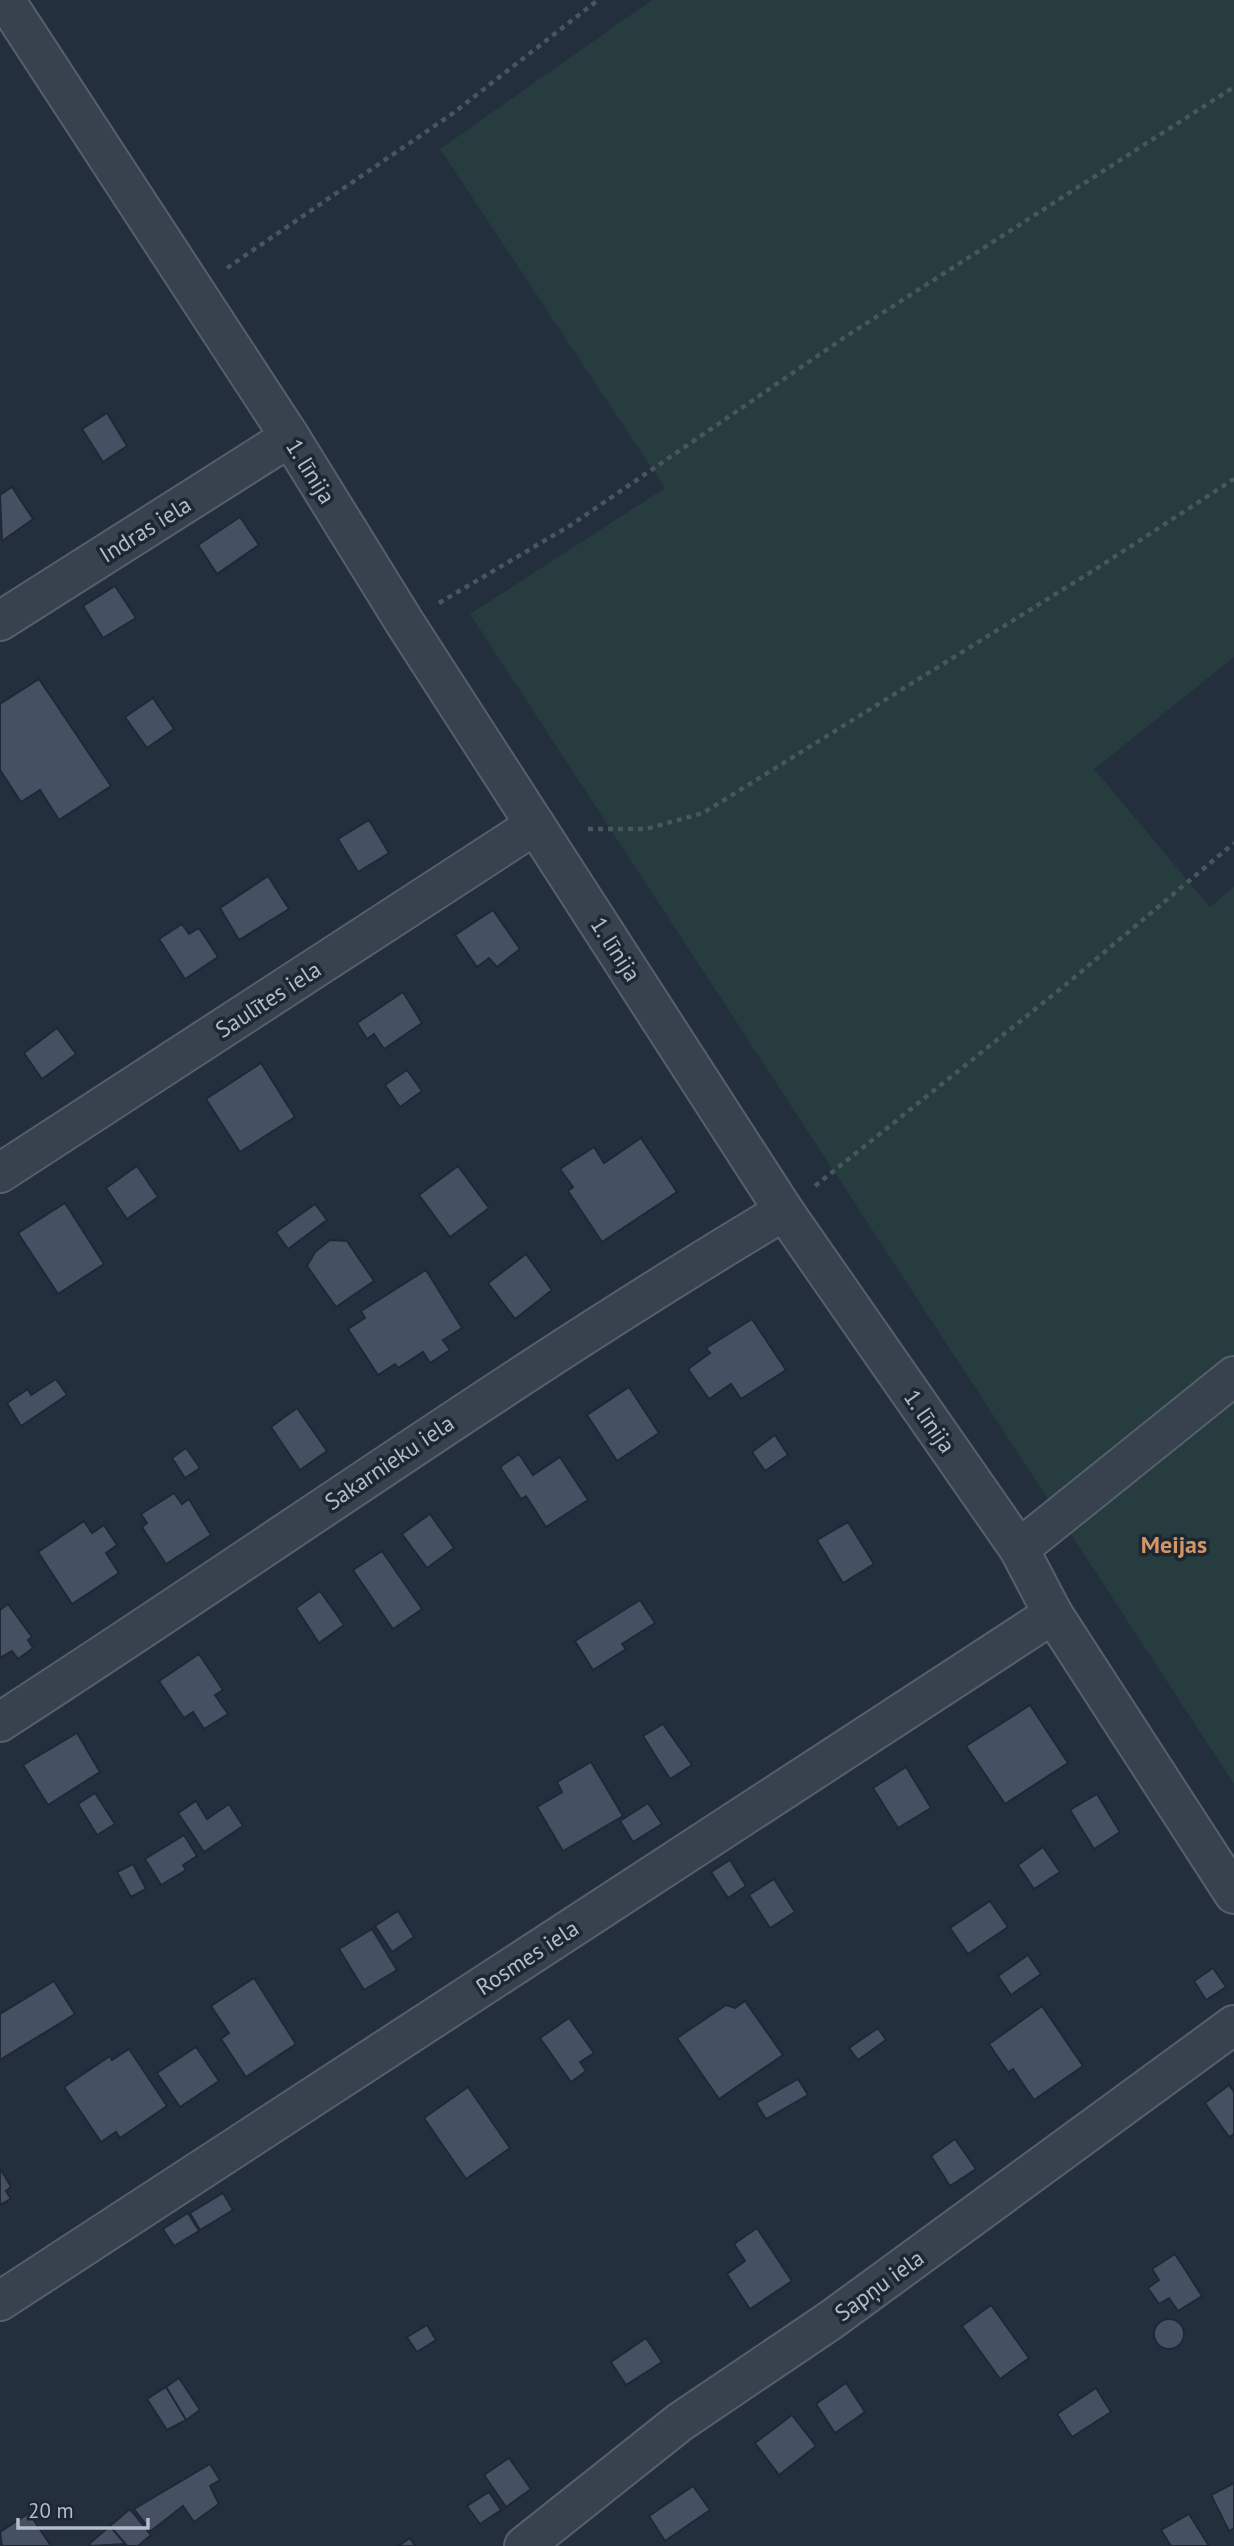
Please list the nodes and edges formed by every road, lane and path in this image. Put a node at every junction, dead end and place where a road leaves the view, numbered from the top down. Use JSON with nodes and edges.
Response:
{"nodes":[{"id":1,"x":5,"y":0,"type":"edge"},
{"id":2,"x":598,"y":0,"type":"edge"},
{"id":3,"x":13,"y":42,"type":"edge"},
{"id":4,"x":1234,"y":87,"type":"edge"},
{"id":5,"x":195,"y":291,"type":"junction"},
{"id":6,"x":290,"y":437,"type":"junction"},
{"id":7,"x":1234,"y":479,"type":"edge"},
{"id":8,"x":0,"y":621,"type":"edge"},
{"id":9,"x":405,"y":623,"type":"junction"},
{"id":10,"x":542,"y":835,"type":"junction"},
{"id":11,"x":1234,"y":843,"type":"edge"},
{"id":12,"x":0,"y":1173,"type":"edge"},
{"id":13,"x":784,"y":1210,"type":"junction"},
{"id":14,"x":1234,"y":1376,"type":"edge"},
{"id":15,"x":1019,"y":1549,"type":"junction"},
{"id":16,"x":1053,"y":1614,"type":"junction"},
{"id":17,"x":0,"y":1723,"type":"edge"},
{"id":18,"x":1234,"y":1894,"type":"edge"},
{"id":19,"x":1234,"y":2025,"type":"edge"},
{"id":20,"x":0,"y":2301,"type":"edge"},
{"id":21,"x":524,"y":2546,"type":"edge"}],
"edges":[{"from":1,"to":3,"type":"street","name":"1. līnija"},
{"from":2,"to":5,"type":"path"},
{"from":3,"to":5,"type":"street","name":"1. līnija"},
{"from":4,"to":9,"type":"path"},
{"from":5,"to":6,"type":"street","name":"1. līnija"},
{"from":6,"to":8,"type":"street","name":"Indras iela"},
{"from":6,"to":9,"type":"street","name":"1. līnija"},
{"from":7,"to":10,"type":"path"},
{"from":9,"to":10,"type":"street","name":"1. līnija"},
{"from":10,"to":12,"type":"street","name":"Saulītes iela"},
{"from":10,"to":13,"type":"street","name":"1. līnija"},
{"from":11,"to":13,"type":"path"},
{"from":13,"to":15,"type":"street","name":"1. līnija"},
{"from":13,"to":17,"type":"street","name":"Sakarnieku iela"},
{"from":14,"to":15,"type":"street"},
{"from":15,"to":16,"type":"street","name":"1. līnija"},
{"from":16,"to":18,"type":"street","name":"1. līnija"},
{"from":16,"to":20,"type":"street","name":"Rosmes iela"},
{"from":19,"to":21,"type":"street","name":"Sapņu iela"}]}
